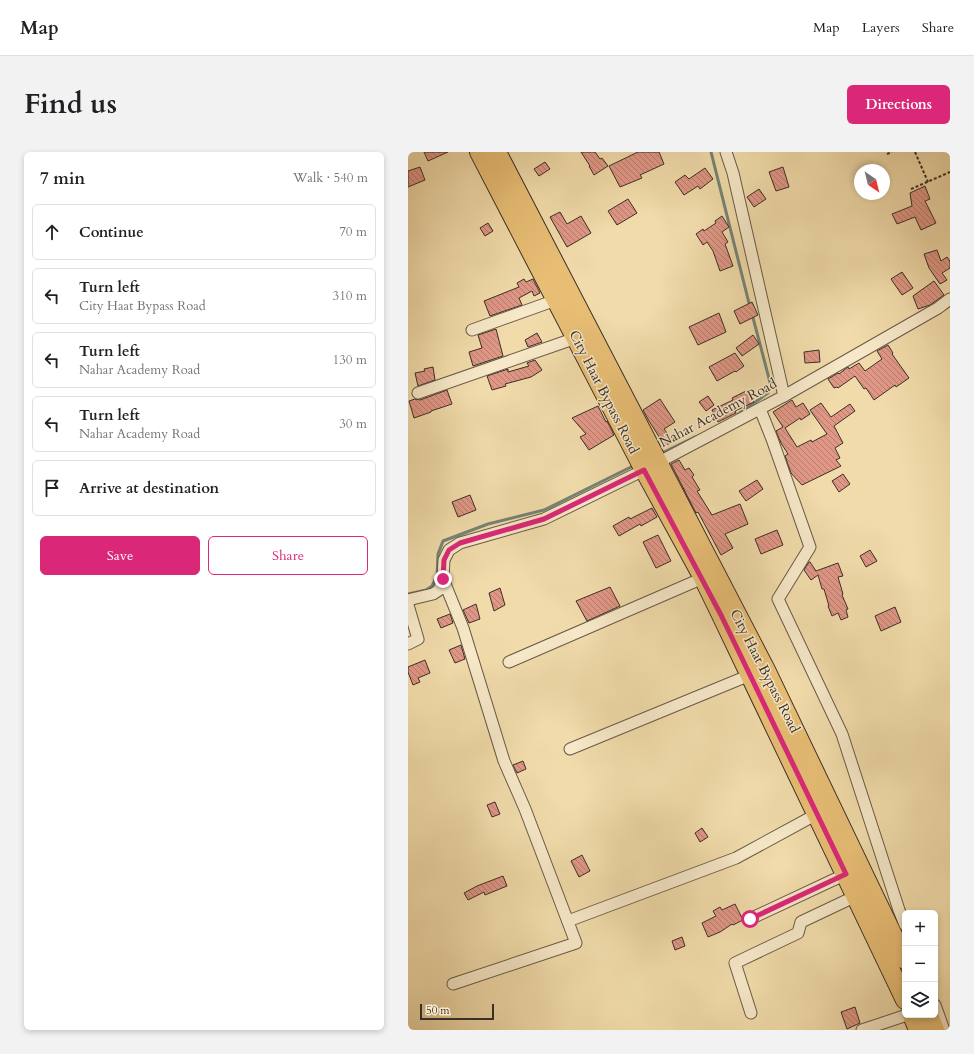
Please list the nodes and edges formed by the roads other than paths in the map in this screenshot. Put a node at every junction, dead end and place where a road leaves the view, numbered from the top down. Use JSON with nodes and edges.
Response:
{"nodes":[{"id":1,"x":479,"y":152,"type":"edge"},
{"id":2,"x":497,"y":152,"type":"edge"},
{"id":3,"x":726,"y":152,"type":"edge"},
{"id":4,"x":950,"y":299,"type":"edge"},
{"id":5,"x":556,"y":300,"type":"junction"},
{"id":6,"x":472,"y":330,"type":"dead end"},
{"id":7,"x":576,"y":338,"type":"junction"},
{"id":8,"x":418,"y":393,"type":"dead end"},
{"id":9,"x":784,"y":396,"type":"junction"},
{"id":10,"x":760,"y":409,"type":"junction"},
{"id":11,"x":651,"y":466,"type":"junction"},
{"id":12,"x":702,"y":578,"type":"junction"},
{"id":13,"x":443,"y":579,"type":"junction"},
{"id":14,"x":408,"y":600,"type":"edge"},
{"id":15,"x":408,"y":605,"type":"edge"},
{"id":16,"x":408,"y":644,"type":"edge"},
{"id":17,"x":509,"y":662,"type":"dead end"},
{"id":18,"x":750,"y":675,"type":"junction"},
{"id":19,"x":570,"y":749,"type":"dead end"},
{"id":20,"x":817,"y":814,"type":"junction"},
{"id":21,"x":846,"y":874,"type":"junction"},
{"id":22,"x":856,"y":896,"type":"junction"},
{"id":23,"x":902,"y":918,"type":"edge"},
{"id":24,"x":750,"y":919,"type":"dead end"},
{"id":25,"x":568,"y":921,"type":"junction"},
{"id":26,"x":902,"y":953,"type":"edge"},
{"id":27,"x":453,"y":984,"type":"dead end"},
{"id":28,"x":902,"y":994,"type":"edge"},
{"id":29,"x":751,"y":1013,"type":"dead end"},
{"id":30,"x":938,"y":1013,"type":"edge"},
{"id":31,"x":902,"y":1017,"type":"edge"},
{"id":32,"x":913,"y":1018,"type":"edge"},
{"id":33,"x":930,"y":1018,"type":"edge"},
{"id":34,"x":862,"y":1030,"type":"edge"},
{"id":35,"x":918,"y":1030,"type":"edge"},
{"id":36,"x":935,"y":1030,"type":"edge"},
{"id":37,"x":944,"y":1030,"type":"edge"}],
"edges":[{"from":1,"to":5,"type":"main road","name":"City Haat Bypass Road"},
{"from":2,"to":11,"type":"main road","name":"City Haat Bypass Road"},
{"from":3,"to":9,"type":"street"},
{"from":4,"to":9,"type":"street","name":"Nahar Academy Road"},
{"from":5,"to":6,"type":"street"},
{"from":5,"to":7,"type":"main road","name":"City Haat Bypass Road"},
{"from":7,"to":8,"type":"street"},
{"from":7,"to":11,"type":"main road","name":"City Haat Bypass Road"},
{"from":9,"to":10,"type":"street","name":"Nahar Academy Road"},
{"from":10,"to":11,"type":"street","name":"Nahar Academy Road"},
{"from":10,"to":23,"type":"street"},
{"from":11,"to":12,"type":"main road","name":"City Haat Bypass Road"},
{"from":11,"to":13,"type":"street","name":"Nahar Academy Road"},
{"from":11,"to":26,"type":"main road","name":"City Haat Bypass Road"},
{"from":12,"to":17,"type":"street"},
{"from":12,"to":18,"type":"main road","name":"City Haat Bypass Road"},
{"from":13,"to":14,"type":"street"},
{"from":13,"to":25,"type":"street"},
{"from":15,"to":16,"type":"street"},
{"from":18,"to":19,"type":"street"},
{"from":18,"to":20,"type":"main road","name":"City Haat Bypass Road"},
{"from":20,"to":21,"type":"main road","name":"City Haat Bypass Road"},
{"from":20,"to":25,"type":"street"},
{"from":21,"to":22,"type":"main road","name":"City Haat Bypass Road"},
{"from":21,"to":24,"type":"street"},
{"from":22,"to":28,"type":"main road","name":"City Haat Bypass Road"},
{"from":22,"to":29,"type":"street"},
{"from":25,"to":27,"type":"street"},
{"from":30,"to":37,"type":"street"},
{"from":31,"to":34,"type":"street"},
{"from":32,"to":35,"type":"main road"},
{"from":33,"to":36,"type":"main road"}]}
